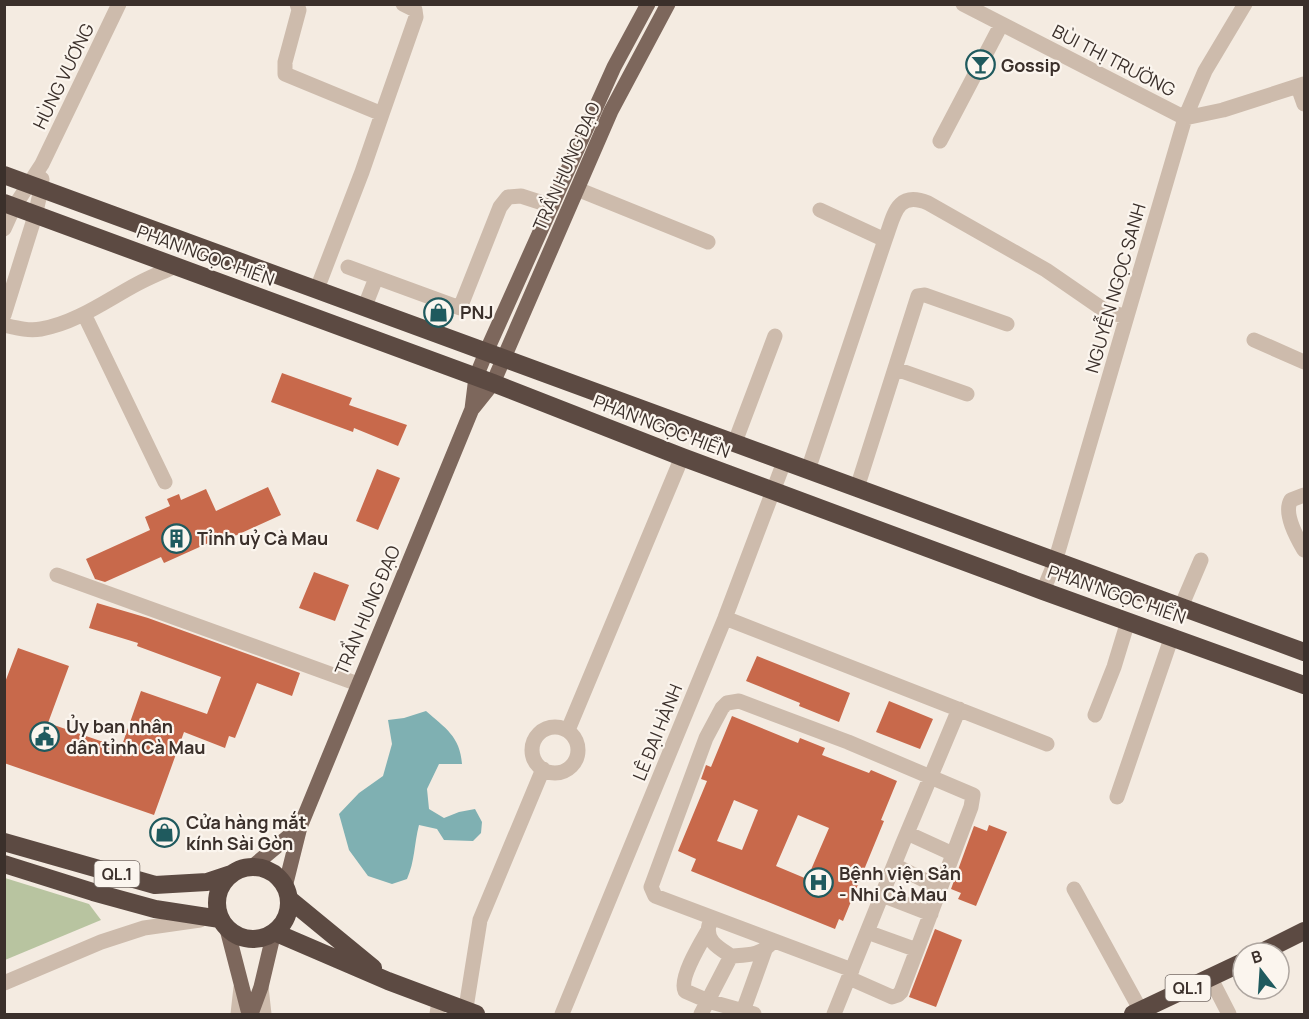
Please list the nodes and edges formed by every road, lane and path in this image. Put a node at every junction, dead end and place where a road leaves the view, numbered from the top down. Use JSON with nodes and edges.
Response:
{"nodes":[{"id":1,"x":119,"y":4,"type":"edge"},
{"id":2,"x":403,"y":4,"type":"edge"},
{"id":3,"x":648,"y":4,"type":"edge"},
{"id":4,"x":668,"y":4,"type":"edge"},
{"id":5,"x":963,"y":4,"type":"edge"},
{"id":6,"x":1245,"y":4,"type":"edge"},
{"id":7,"x":299,"y":6,"type":"edge"},
{"id":8,"x":1001,"y":25,"type":"junction"},
{"id":9,"x":1301,"y":85,"type":"edge"},
{"id":10,"x":1305,"y":104,"type":"edge"},
{"id":11,"x":382,"y":114,"type":"junction"},
{"id":12,"x":1185,"y":118,"type":"junction"},
{"id":13,"x":596,"y":126,"type":"junction"},
{"id":14,"x":940,"y":141,"type":"dead end"},
{"id":15,"x":4,"y":175,"type":"edge"},
{"id":16,"x":35,"y":186,"type":"junction"},
{"id":17,"x":577,"y":189,"type":"junction"},
{"id":18,"x":9,"y":205,"type":"edge"},
{"id":19,"x":552,"y":206,"type":"junction"},
{"id":20,"x":820,"y":210,"type":"dead end"},
{"id":21,"x":35,"y":216,"type":"junction"},
{"id":22,"x":4,"y":229,"type":"edge"},
{"id":23,"x":885,"y":240,"type":"junction"},
{"id":24,"x":708,"y":242,"type":"dead end"},
{"id":25,"x":175,"y":266,"type":"junction"},
{"id":26,"x":348,"y":267,"type":"dead end"},
{"id":27,"x":376,"y":278,"type":"junction"},
{"id":28,"x":317,"y":289,"type":"junction"},
{"id":29,"x":365,"y":306,"type":"junction"},
{"id":30,"x":84,"y":314,"type":"junction"},
{"id":31,"x":4,"y":315,"type":"edge"},
{"id":32,"x":1126,"y":317,"type":"junction"},
{"id":33,"x":1007,"y":324,"type":"dead end"},
{"id":34,"x":4,"y":325,"type":"edge"},
{"id":35,"x":775,"y":336,"type":"dead end"},
{"id":36,"x":1254,"y":340,"type":"dead end"},
{"id":37,"x":495,"y":354,"type":"junction"},
{"id":38,"x":1305,"y":362,"type":"edge"},
{"id":39,"x":896,"y":369,"type":"junction"},
{"id":40,"x":485,"y":380,"type":"junction"},
{"id":41,"x":967,"y":394,"type":"dead end"},
{"id":42,"x":735,"y":442,"type":"junction"},
{"id":43,"x":682,"y":457,"type":"junction"},
{"id":44,"x":784,"y":462,"type":"junction"},
{"id":45,"x":808,"y":470,"type":"junction"},
{"id":46,"x":165,"y":482,"type":"dead end"},
{"id":47,"x":857,"y":488,"type":"junction"},
{"id":48,"x":773,"y":489,"type":"junction"},
{"id":49,"x":1305,"y":495,"type":"edge"},
{"id":50,"x":1305,"y":550,"type":"edge"},
{"id":51,"x":1202,"y":560,"type":"dead end"},
{"id":52,"x":1054,"y":561,"type":"junction"},
{"id":53,"x":57,"y":575,"type":"dead end"},
{"id":54,"x":1043,"y":591,"type":"junction"},
{"id":55,"x":1181,"y":607,"type":"junction"},
{"id":56,"x":725,"y":618,"type":"junction"},
{"id":57,"x":1128,"y":621,"type":"junction"},
{"id":58,"x":1172,"y":636,"type":"junction"},
{"id":59,"x":1305,"y":652,"type":"edge"},
{"id":60,"x":358,"y":684,"type":"junction"},
{"id":61,"x":1305,"y":685,"type":"edge"},
{"id":62,"x":959,"y":709,"type":"junction"},
{"id":63,"x":1095,"y":715,"type":"dead end"},
{"id":64,"x":568,"y":730,"type":"junction"},
{"id":65,"x":1047,"y":744,"type":"dead end"},
{"id":66,"x":543,"y":769,"type":"junction"},
{"id":67,"x":931,"y":776,"type":"junction"},
{"id":68,"x":1117,"y":797,"type":"dead end"},
{"id":69,"x":300,"y":827,"type":"junction"},
{"id":70,"x":906,"y":833,"type":"junction"},
{"id":71,"x":4,"y":842,"type":"edge"},
{"id":72,"x":953,"y":854,"type":"junction"},
{"id":73,"x":4,"y":864,"type":"edge"},
{"id":74,"x":894,"y":865,"type":"junction"},
{"id":75,"x":252,"y":867,"type":"junction"},
{"id":76,"x":231,"y":874,"type":"junction"},
{"id":77,"x":940,"y":888,"type":"junction"},
{"id":78,"x":1074,"y":889,"type":"dead end"},
{"id":79,"x":287,"y":893,"type":"junction"},
{"id":80,"x":882,"y":895,"type":"junction"},
{"id":81,"x":931,"y":914,"type":"junction"},
{"id":82,"x":224,"y":924,"type":"junction"},
{"id":83,"x":709,"y":925,"type":"junction"},
{"id":84,"x":1305,"y":931,"type":"edge"},
{"id":85,"x":274,"y":932,"type":"junction"},
{"id":86,"x":867,"y":932,"type":"junction"},
{"id":87,"x":1285,"y":941,"type":"edge"},
{"id":88,"x":769,"y":946,"type":"junction"},
{"id":89,"x":917,"y":950,"type":"junction"},
{"id":90,"x":731,"y":956,"type":"junction"},
{"id":91,"x":1231,"y":967,"type":"edge"},
{"id":92,"x":850,"y":974,"type":"junction"},
{"id":93,"x":1210,"y":977,"type":"junction"},
{"id":94,"x":388,"y":981,"type":"junction"},
{"id":95,"x":4,"y":983,"type":"edge"},
{"id":96,"x":241,"y":987,"type":"junction"},
{"id":97,"x":261,"y":987,"type":"junction"},
{"id":98,"x":704,"y":1007,"type":"edge"},
{"id":99,"x":438,"y":1008,"type":"edge"},
{"id":100,"x":749,"y":1012,"type":"edge"},
{"id":101,"x":469,"y":1013,"type":"edge"},
{"id":102,"x":1137,"y":1013,"type":"edge"},
{"id":103,"x":238,"y":1014,"type":"edge"},
{"id":104,"x":250,"y":1014,"type":"edge"},
{"id":105,"x":264,"y":1014,"type":"edge"},
{"id":106,"x":562,"y":1014,"type":"edge"},
{"id":107,"x":834,"y":1014,"type":"edge"},
{"id":108,"x":1229,"y":1014,"type":"edge"}],
"edges":[{"from":1,"to":16,"type":"street","name":"HÙNG VƯƠNG"},
{"from":2,"to":11,"type":"street"},
{"from":3,"to":13,"type":"main road","name":"TRẦN HƯNG ĐẠO"},
{"from":4,"to":13,"type":"main road","name":"TRẦN HƯNG ĐẠO"},
{"from":5,"to":8,"type":"street","name":"BÙI THỊ TRƯỜNG"},
{"from":6,"to":12,"type":"street","name":"NGUYỄN NGỌC SANH"},
{"from":7,"to":11,"type":"street"},
{"from":8,"to":12,"type":"street","name":"BÙI THỊ TRƯỜNG"},
{"from":8,"to":14,"type":"street"},
{"from":9,"to":10,"type":"street"},
{"from":9,"to":12,"type":"street"},
{"from":11,"to":28,"type":"street"},
{"from":12,"to":32,"type":"street","name":"NGUYỄN NGỌC SANH"},
{"from":13,"to":17,"type":"main road","name":"TRẦN HƯNG ĐẠO"},
{"from":13,"to":19,"type":"main road","name":"TRẦN HƯNG ĐẠO"},
{"from":15,"to":16,"type":"highway","name":"PHAN NGỌC HIỂN"},
{"from":16,"to":18,"type":"street","name":"HÙNG VƯƠNG"},
{"from":16,"to":21,"type":"street","name":"HÙNG VƯƠNG"},
{"from":16,"to":28,"type":"highway","name":"PHAN NGỌC HIỂN"},
{"from":17,"to":24,"type":"street"},
{"from":17,"to":37,"type":"main road","name":"TRẦN HƯNG ĐẠO"},
{"from":18,"to":21,"type":"highway","name":"PHAN NGỌC HIỂN"},
{"from":18,"to":22,"type":"street","name":"HÙNG VƯƠNG"},
{"from":19,"to":27,"type":"street"},
{"from":19,"to":37,"type":"main road","name":"TRẦN HƯNG ĐẠO"},
{"from":20,"to":23,"type":"street"},
{"from":21,"to":25,"type":"highway","name":"PHAN NGỌC HIỂN"},
{"from":21,"to":31,"type":"street","name":"HÙNG VƯƠNG"},
{"from":23,"to":32,"type":"street"},
{"from":23,"to":45,"type":"street"},
{"from":25,"to":30,"type":"street"},
{"from":25,"to":40,"type":"highway","name":"PHAN NGỌC HIỂN"},
{"from":26,"to":27,"type":"street"},
{"from":27,"to":29,"type":"street"},
{"from":28,"to":29,"type":"highway","name":"PHAN NGỌC HIỂN"},
{"from":29,"to":37,"type":"highway","name":"PHAN NGỌC HIỂN"},
{"from":30,"to":34,"type":"street"},
{"from":30,"to":46,"type":"street"},
{"from":32,"to":52,"type":"street","name":"NGUYỄN NGỌC SANH"},
{"from":33,"to":39,"type":"street"},
{"from":35,"to":42,"type":"street"},
{"from":36,"to":38,"type":"street"},
{"from":37,"to":40,"type":"main road","name":"TRẦN HƯNG ĐẠO"},
{"from":37,"to":42,"type":"highway","name":"PHAN NGỌC HIỂN"},
{"from":39,"to":41,"type":"street"},
{"from":39,"to":47,"type":"street"},
{"from":40,"to":43,"type":"highway","name":"PHAN NGỌC HIỂN"},
{"from":40,"to":60,"type":"main road","name":"TRẦN HƯNG ĐẠO"},
{"from":42,"to":44,"type":"highway","name":"PHAN NGỌC HIỂN"},
{"from":43,"to":48,"type":"highway","name":"PHAN NGỌC HIỂN"},
{"from":43,"to":64,"type":"street"},
{"from":44,"to":45,"type":"highway","name":"PHAN NGỌC HIỂN"},
{"from":44,"to":48,"type":"street","name":"LÊ ĐẠI HÀNH"},
{"from":45,"to":47,"type":"highway","name":"PHAN NGỌC HIỂN"},
{"from":47,"to":52,"type":"highway","name":"PHAN NGỌC HIỂN"},
{"from":48,"to":54,"type":"highway","name":"PHAN NGỌC HIỂN"},
{"from":48,"to":56,"type":"street","name":"LÊ ĐẠI HÀNH"},
{"from":49,"to":50,"type":"street"},
{"from":51,"to":55,"type":"street"},
{"from":52,"to":54,"type":"street","name":"NGUYỄN NGỌC SANH"},
{"from":52,"to":55,"type":"highway","name":"PHAN NGỌC HIỂN"},
{"from":53,"to":60,"type":"street"},
{"from":54,"to":57,"type":"highway","name":"PHAN NGỌC HIỂN"},
{"from":55,"to":59,"type":"highway","name":"PHAN NGỌC HIỂN"},
{"from":56,"to":62,"type":"street"},
{"from":56,"to":106,"type":"street","name":"LÊ ĐẠI HÀNH"},
{"from":57,"to":58,"type":"highway","name":"PHAN NGỌC HIỂN"},
{"from":57,"to":63,"type":"street"},
{"from":58,"to":61,"type":"highway","name":"PHAN NGỌC HIỂN"},
{"from":58,"to":68,"type":"street"},
{"from":60,"to":69,"type":"main road","name":"TRẦN HƯNG ĐẠO"},
{"from":62,"to":65,"type":"street"},
{"from":62,"to":67,"type":"street"},
{"from":64,"to":66,"type":"street"},
{"from":64,"to":66,"type":"street"},
{"from":66,"to":101,"type":"street"},
{"from":67,"to":70,"type":"street"},
{"from":67,"to":72,"type":"street"},
{"from":67,"to":83,"type":"street"},
{"from":69,"to":75,"type":"main road","name":"TRẦN HƯNG ĐẠO"},
{"from":69,"to":79,"type":"main road","name":"TRẦN HƯNG ĐẠO"},
{"from":70,"to":72,"type":"street"},
{"from":70,"to":74,"type":"street"},
{"from":71,"to":76,"type":"highway","number":"QL.1"},
{"from":72,"to":77,"type":"street"},
{"from":73,"to":82,"type":"highway","number":"QL.1"},
{"from":74,"to":77,"type":"street"},
{"from":74,"to":80,"type":"street"},
{"from":75,"to":76,"type":"highway","number":"QL.1"},
{"from":75,"to":79,"type":"highway"},
{"from":76,"to":82,"type":"highway"},
{"from":77,"to":81,"type":"street"},
{"from":78,"to":102,"type":"street"},
{"from":79,"to":85,"type":"highway"},
{"from":79,"to":94,"type":"highway"},
{"from":80,"to":81,"type":"street"},
{"from":80,"to":86,"type":"street"},
{"from":81,"to":89,"type":"street"},
{"from":82,"to":85,"type":"highway","number":"QL.1"},
{"from":82,"to":95,"type":"street"},
{"from":82,"to":96,"type":"main road"},
{"from":83,"to":88,"type":"street"},
{"from":83,"to":90,"type":"street"},
{"from":83,"to":98,"type":"street"},
{"from":84,"to":87,"type":"highway"},
{"from":85,"to":94,"type":"highway"},
{"from":85,"to":97,"type":"main road"},
{"from":86,"to":89,"type":"street"},
{"from":86,"to":92,"type":"street"},
{"from":88,"to":90,"type":"street"},
{"from":88,"to":92,"type":"street"},
{"from":88,"to":100,"type":"street"},
{"from":89,"to":92,"type":"street"},
{"from":90,"to":98,"type":"street"},
{"from":91,"to":93,"type":"highway","number":"QL.1"},
{"from":92,"to":107,"type":"street"},
{"from":93,"to":102,"type":"highway","number":"QL.1"},
{"from":93,"to":108,"type":"street"},
{"from":94,"to":99,"type":"highway"},
{"from":96,"to":103,"type":"street"},
{"from":96,"to":104,"type":"main road"},
{"from":97,"to":104,"type":"main road"},
{"from":97,"to":105,"type":"street"},
{"from":98,"to":100,"type":"street"},
{"from":99,"to":101,"type":"highway"}]}
